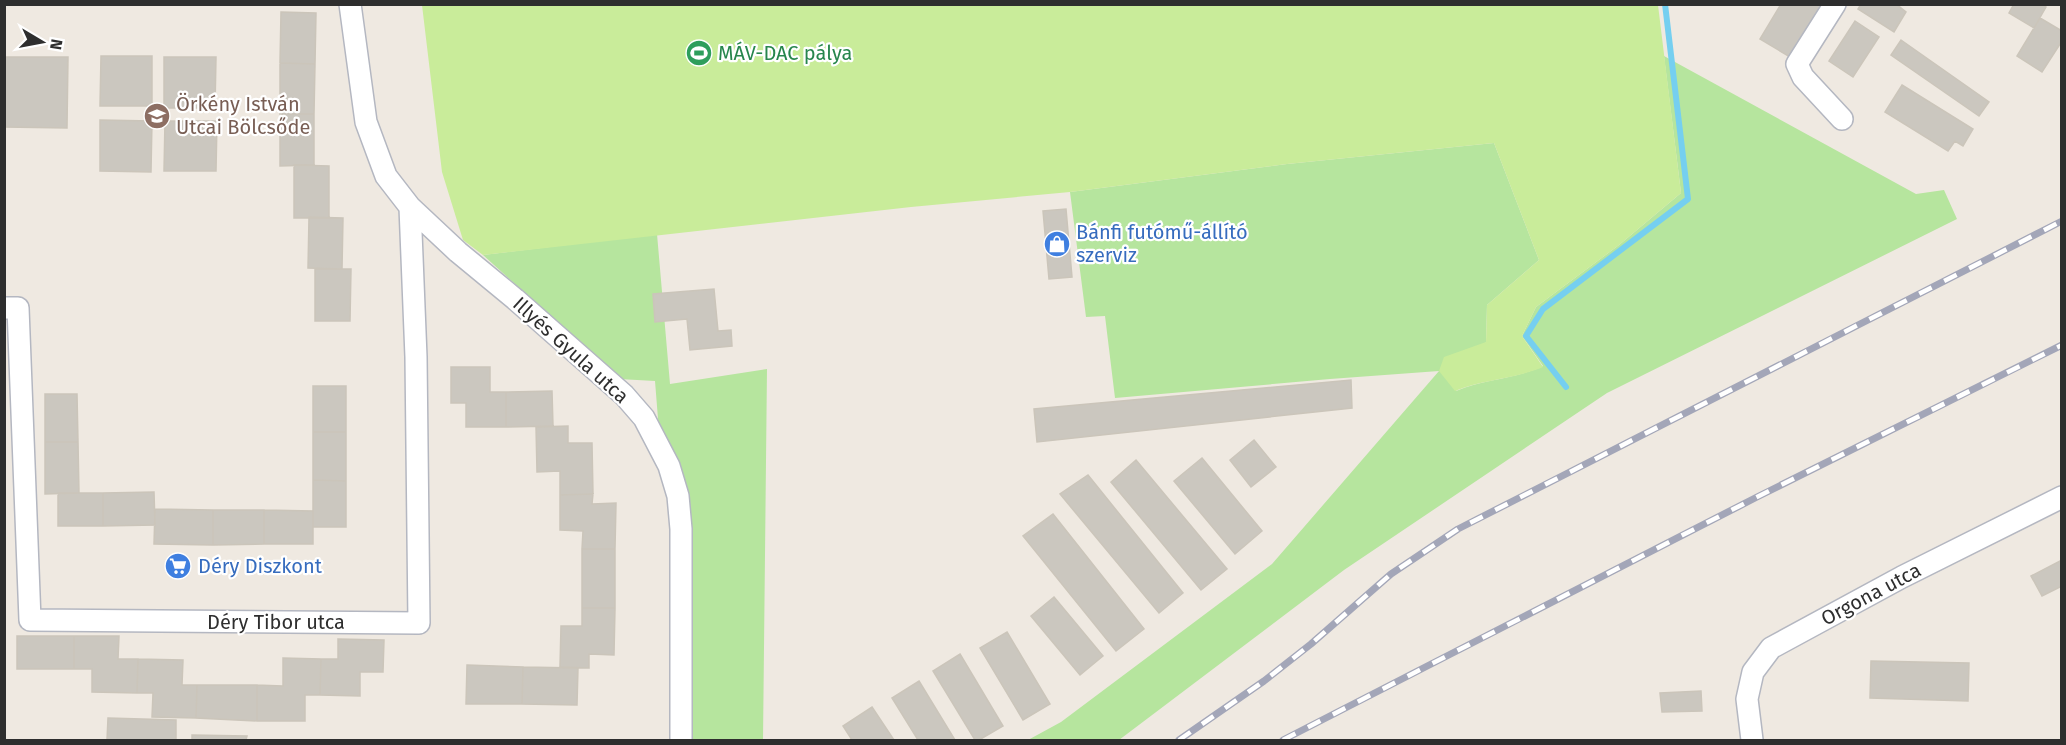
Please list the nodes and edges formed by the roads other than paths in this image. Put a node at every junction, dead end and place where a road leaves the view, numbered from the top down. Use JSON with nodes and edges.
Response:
{"nodes":[{"id":1,"x":350,"y":4,"type":"edge"},
{"id":2,"x":1835,"y":4,"type":"edge"},
{"id":3,"x":1842,"y":119,"type":"dead end"},
{"id":4,"x":410,"y":207,"type":"junction"},
{"id":5,"x":11,"y":308,"type":"edge"},
{"id":6,"x":2061,"y":497,"type":"edge"},
{"id":7,"x":681,"y":741,"type":"edge"},
{"id":8,"x":1752,"y":741,"type":"edge"}],
"edges":[{"from":1,"to":4,"type":"street","name":"Illyés Gyula utca"},
{"from":2,"to":3,"type":"street"},
{"from":4,"to":5,"type":"street","name":"Déry Tibor utca"},
{"from":4,"to":7,"type":"street","name":"Illyés Gyula utca"},
{"from":6,"to":8,"type":"street","name":"Orgona utca"}]}
